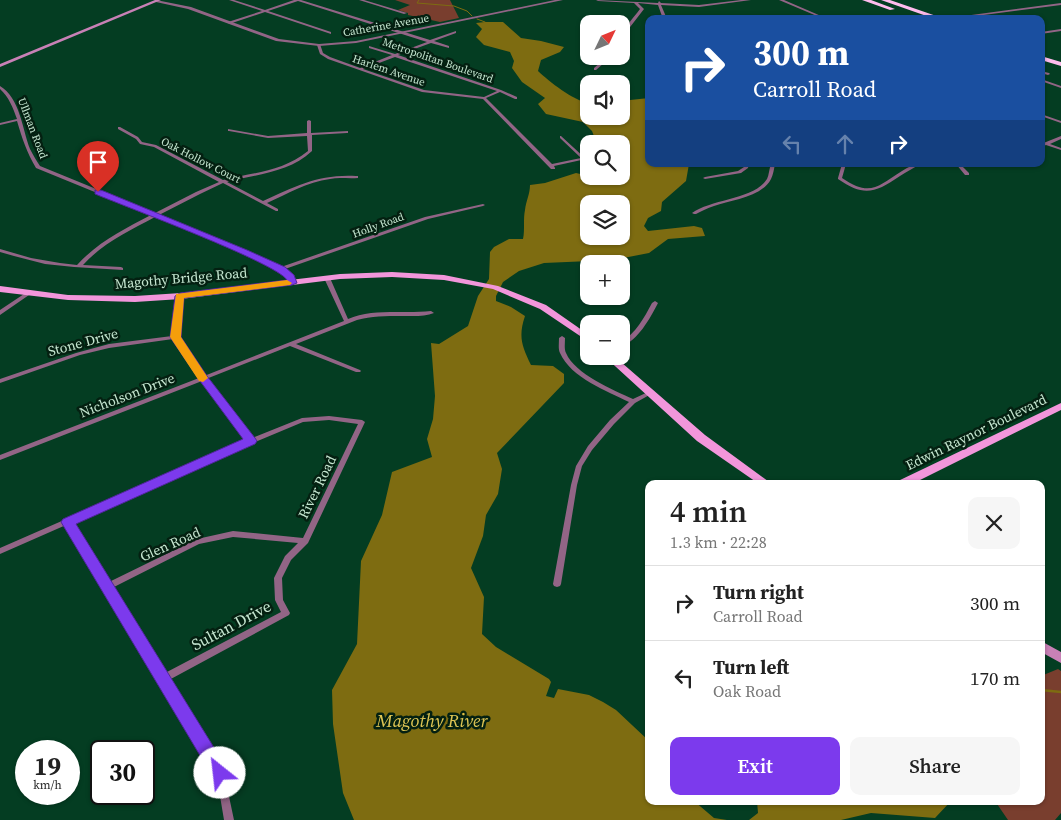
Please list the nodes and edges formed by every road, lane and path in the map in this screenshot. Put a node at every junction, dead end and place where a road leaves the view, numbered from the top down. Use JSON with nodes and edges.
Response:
{"nodes":[{"id":1,"x":157,"y":0,"type":"edge"},
{"id":2,"x":231,"y":0,"type":"edge"},
{"id":3,"x":297,"y":0,"type":"edge"},
{"id":4,"x":361,"y":0,"type":"edge"},
{"id":5,"x":561,"y":0,"type":"edge"},
{"id":6,"x":598,"y":0,"type":"edge"},
{"id":7,"x":749,"y":0,"type":"edge"},
{"id":8,"x":781,"y":0,"type":"edge"},
{"id":9,"x":865,"y":0,"type":"edge"},
{"id":10,"x":884,"y":0,"type":"edge"},
{"id":11,"x":635,"y":2,"type":"junction"},
{"id":12,"x":659,"y":2,"type":"junction"},
{"id":13,"x":1061,"y":4,"type":"edge"},
{"id":14,"x":264,"y":11,"type":"junction"},
{"id":15,"x":404,"y":13,"type":"dead end"},
{"id":16,"x":664,"y":15,"type":"edge"},
{"id":17,"x":817,"y":15,"type":"edge"},
{"id":18,"x":910,"y":15,"type":"edge"},
{"id":19,"x":930,"y":15,"type":"edge"},
{"id":20,"x":979,"y":15,"type":"edge"},
{"id":21,"x":229,"y":23,"type":"junction"},
{"id":22,"x":630,"y":26,"type":"edge"},
{"id":23,"x":1061,"y":30,"type":"edge"},
{"id":24,"x":455,"y":32,"type":"dead end"},
{"id":25,"x":1045,"y":32,"type":"edge"},
{"id":26,"x":330,"y":33,"type":"dead end"},
{"id":27,"x":400,"y":33,"type":"junction"},
{"id":28,"x":428,"y":42,"type":"junction"},
{"id":29,"x":319,"y":45,"type":"junction"},
{"id":30,"x":370,"y":47,"type":"dead end"},
{"id":31,"x":448,"y":47,"type":"dead end"},
{"id":32,"x":1045,"y":52,"type":"edge"},
{"id":33,"x":394,"y":55,"type":"junction"},
{"id":34,"x":1061,"y":57,"type":"edge"},
{"id":35,"x":1045,"y":59,"type":"edge"},
{"id":36,"x":1061,"y":64,"type":"edge"},
{"id":37,"x":600,"y":65,"type":"edge"},
{"id":38,"x":0,"y":66,"type":"edge"},
{"id":39,"x":360,"y":69,"type":"junction"},
{"id":40,"x":595,"y":69,"type":"dead end"},
{"id":41,"x":1045,"y":73,"type":"edge"},
{"id":42,"x":1048,"y":74,"type":"dead end"},
{"id":43,"x":1045,"y":81,"type":"edge"},
{"id":44,"x":0,"y":87,"type":"edge"},
{"id":45,"x":1061,"y":87,"type":"edge"},
{"id":46,"x":500,"y":91,"type":"junction"},
{"id":47,"x":484,"y":98,"type":"junction"},
{"id":48,"x":516,"y":98,"type":"dead end"},
{"id":49,"x":1045,"y":116,"type":"edge"},
{"id":50,"x":18,"y":120,"type":"junction"},
{"id":51,"x":309,"y":121,"type":"dead end"},
{"id":52,"x":1061,"y":122,"type":"edge"},
{"id":53,"x":0,"y":124,"type":"edge"},
{"id":54,"x":119,"y":128,"type":"dead end"},
{"id":55,"x":229,"y":130,"type":"dead end"},
{"id":56,"x":347,"y":132,"type":"dead end"},
{"id":57,"x":310,"y":134,"type":"junction"},
{"id":58,"x":561,"y":137,"type":"dead end"},
{"id":59,"x":1061,"y":137,"type":"edge"},
{"id":60,"x":1047,"y":144,"type":"joint"},
{"id":61,"x":1061,"y":149,"type":"edge"},
{"id":62,"x":746,"y":167,"type":"edge"},
{"id":63,"x":772,"y":167,"type":"edge"},
{"id":64,"x":843,"y":167,"type":"edge"},
{"id":65,"x":910,"y":167,"type":"edge"},
{"id":66,"x":961,"y":167,"type":"edge"},
{"id":67,"x":967,"y":174,"type":"dead end"},
{"id":68,"x":356,"y":177,"type":"dead end"},
{"id":69,"x":705,"y":178,"type":"dead end"},
{"id":70,"x":225,"y":182,"type":"junction"},
{"id":71,"x":264,"y":203,"type":"junction"},
{"id":72,"x":483,"y":205,"type":"dead end"},
{"id":73,"x":276,"y":210,"type":"dead end"},
{"id":74,"x":694,"y":212,"type":"dead end"},
{"id":75,"x":155,"y":216,"type":"junction"},
{"id":76,"x":0,"y":250,"type":"edge"},
{"id":77,"x":79,"y":266,"type":"junction"},
{"id":78,"x":121,"y":269,"type":"dead end"},
{"id":79,"x":281,"y":269,"type":"junction"},
{"id":80,"x":327,"y":278,"type":"junction"},
{"id":81,"x":292,"y":283,"type":"junction"},
{"id":82,"x":0,"y":290,"type":"edge"},
{"id":83,"x":27,"y":294,"type":"junction"},
{"id":84,"x":180,"y":296,"type":"junction"},
{"id":85,"x":654,"y":303,"type":"dead end"},
{"id":86,"x":0,"y":313,"type":"edge"},
{"id":87,"x":431,"y":313,"type":"dead end"},
{"id":88,"x":347,"y":322,"type":"junction"},
{"id":89,"x":580,"y":332,"type":"edge"},
{"id":90,"x":176,"y":337,"type":"junction"},
{"id":91,"x":562,"y":338,"type":"dead end"},
{"id":92,"x":630,"y":340,"type":"edge"},
{"id":93,"x":290,"y":344,"type":"junction"},
{"id":94,"x":618,"y":365,"type":"edge"},
{"id":95,"x":358,"y":371,"type":"dead end"},
{"id":96,"x":203,"y":379,"type":"junction"},
{"id":97,"x":0,"y":381,"type":"edge"},
{"id":98,"x":650,"y":393,"type":"junction"},
{"id":99,"x":632,"y":402,"type":"junction"},
{"id":100,"x":1061,"y":406,"type":"edge"},
{"id":101,"x":251,"y":441,"type":"junction"},
{"id":102,"x":0,"y":458,"type":"edge"},
{"id":103,"x":761,"y":480,"type":"edge"},
{"id":104,"x":910,"y":480,"type":"edge"},
{"id":105,"x":68,"y":522,"type":"junction"},
{"id":106,"x":305,"y":542,"type":"junction"},
{"id":107,"x":0,"y":551,"type":"edge"},
{"id":108,"x":288,"y":558,"type":"joint"},
{"id":109,"x":557,"y":584,"type":"dead end"},
{"id":110,"x":107,"y":587,"type":"junction"},
{"id":111,"x":1045,"y":648,"type":"edge"},
{"id":112,"x":1061,"y":658,"type":"edge"},
{"id":113,"x":164,"y":678,"type":"junction"},
{"id":114,"x":229,"y":820,"type":"edge"}],
"edges":[{"from":1,"to":21,"type":"street","name":"Catherine Avenue"},
{"from":1,"to":38,"type":"main road"},
{"from":2,"to":14,"type":"street"},
{"from":3,"to":14,"type":"street"},
{"from":3,"to":27,"type":"street"},
{"from":4,"to":15,"type":"street"},
{"from":5,"to":27,"type":"street","name":"Catherine Avenue"},
{"from":6,"to":11,"type":"street"},
{"from":7,"to":12,"type":"street"},
{"from":8,"to":17,"type":"street"},
{"from":9,"to":18,"type":"highway"},
{"from":10,"to":19,"type":"highway"},
{"from":11,"to":12,"type":"street"},
{"from":11,"to":22,"type":"street"},
{"from":12,"to":16,"type":"street"},
{"from":13,"to":20,"type":"street"},
{"from":14,"to":21,"type":"street"},
{"from":14,"to":26,"type":"street"},
{"from":21,"to":29,"type":"street","name":"Catherine Avenue"},
{"from":23,"to":25,"type":"street"},
{"from":24,"to":28,"type":"street"},
{"from":27,"to":28,"type":"street"},
{"from":27,"to":29,"type":"street","name":"Catherine Avenue"},
{"from":28,"to":31,"type":"street"},
{"from":28,"to":33,"type":"street"},
{"from":29,"to":39,"type":"street","name":"Harlem Avenue"},
{"from":30,"to":33,"type":"street","name":"Metropolitan Boulevard"},
{"from":32,"to":34,"type":"highway"},
{"from":33,"to":39,"type":"street"},
{"from":33,"to":46,"type":"street","name":"Metropolitan Boulevard"},
{"from":35,"to":36,"type":"highway"},
{"from":37,"to":40,"type":"street"},
{"from":39,"to":47,"type":"street","name":"Harlem Avenue"},
{"from":41,"to":42,"type":"street"},
{"from":43,"to":45,"type":"street"},
{"from":44,"to":50,"type":"street","name":"Ullman Road"},
{"from":46,"to":47,"type":"street"},
{"from":46,"to":48,"type":"street","name":"Metropolitan Boulevard"},
{"from":47,"to":58,"type":"street"},
{"from":49,"to":52,"type":"street"},
{"from":50,"to":53,"type":"street"},
{"from":50,"to":75,"type":"street","name":"Ullman Road"},
{"from":51,"to":57,"type":"street"},
{"from":54,"to":70,"type":"street","name":"Oak Hollow Court"},
{"from":55,"to":57,"type":"street"},
{"from":56,"to":57,"type":"street"},
{"from":57,"to":70,"type":"street"},
{"from":59,"to":60,"type":"street"},
{"from":60,"to":61,"type":"street"},
{"from":62,"to":69,"type":"street"},
{"from":63,"to":74,"type":"street"},
{"from":64,"to":65,"type":"street"},
{"from":66,"to":67,"type":"street"},
{"from":68,"to":71,"type":"street"},
{"from":70,"to":71,"type":"street","name":"Oak Hollow Court"},
{"from":70,"to":75,"type":"street"},
{"from":71,"to":73,"type":"street","name":"Oak Hollow Court"},
{"from":72,"to":79,"type":"street","name":"Holly Road"},
{"from":75,"to":77,"type":"street"},
{"from":75,"to":79,"type":"street","name":"Ullman Road"},
{"from":76,"to":77,"type":"street"},
{"from":77,"to":78,"type":"street"},
{"from":79,"to":81,"type":"street","name":"Ullman Road"},
{"from":80,"to":81,"type":"main road","name":"Magothy Bridge Road"},
{"from":80,"to":88,"type":"street"},
{"from":80,"to":89,"type":"main road","name":"Magothy Bridge Road"},
{"from":81,"to":84,"type":"main road","name":"Magothy Bridge Road"},
{"from":82,"to":83,"type":"main road","name":"Magothy Bridge Road"},
{"from":83,"to":84,"type":"main road","name":"Magothy Bridge Road"},
{"from":83,"to":86,"type":"street"},
{"from":84,"to":90,"type":"street"},
{"from":85,"to":92,"type":"street"},
{"from":87,"to":88,"type":"street"},
{"from":88,"to":93,"type":"street","name":"Nicholson Drive"},
{"from":90,"to":96,"type":"street"},
{"from":90,"to":97,"type":"street","name":"Stone Drive"},
{"from":91,"to":99,"type":"street"},
{"from":93,"to":95,"type":"street"},
{"from":93,"to":96,"type":"street","name":"Nicholson Drive"},
{"from":94,"to":98,"type":"main road"},
{"from":96,"to":101,"type":"street"},
{"from":96,"to":102,"type":"street","name":"Nicholson Drive"},
{"from":98,"to":99,"type":"street"},
{"from":98,"to":103,"type":"main road"},
{"from":99,"to":109,"type":"street"},
{"from":100,"to":104,"type":"main road","name":"Edwin Raynor Boulevard"},
{"from":101,"to":105,"type":"street"},
{"from":101,"to":106,"type":"street","name":"River Road"},
{"from":105,"to":107,"type":"street"},
{"from":105,"to":110,"type":"street"},
{"from":106,"to":108,"type":"street","name":"River Road"},
{"from":106,"to":110,"type":"street","name":"Glen Road"},
{"from":108,"to":113,"type":"street","name":"Sultan Drive"},
{"from":110,"to":113,"type":"street"},
{"from":111,"to":112,"type":"main road"},
{"from":113,"to":114,"type":"street"}]}
